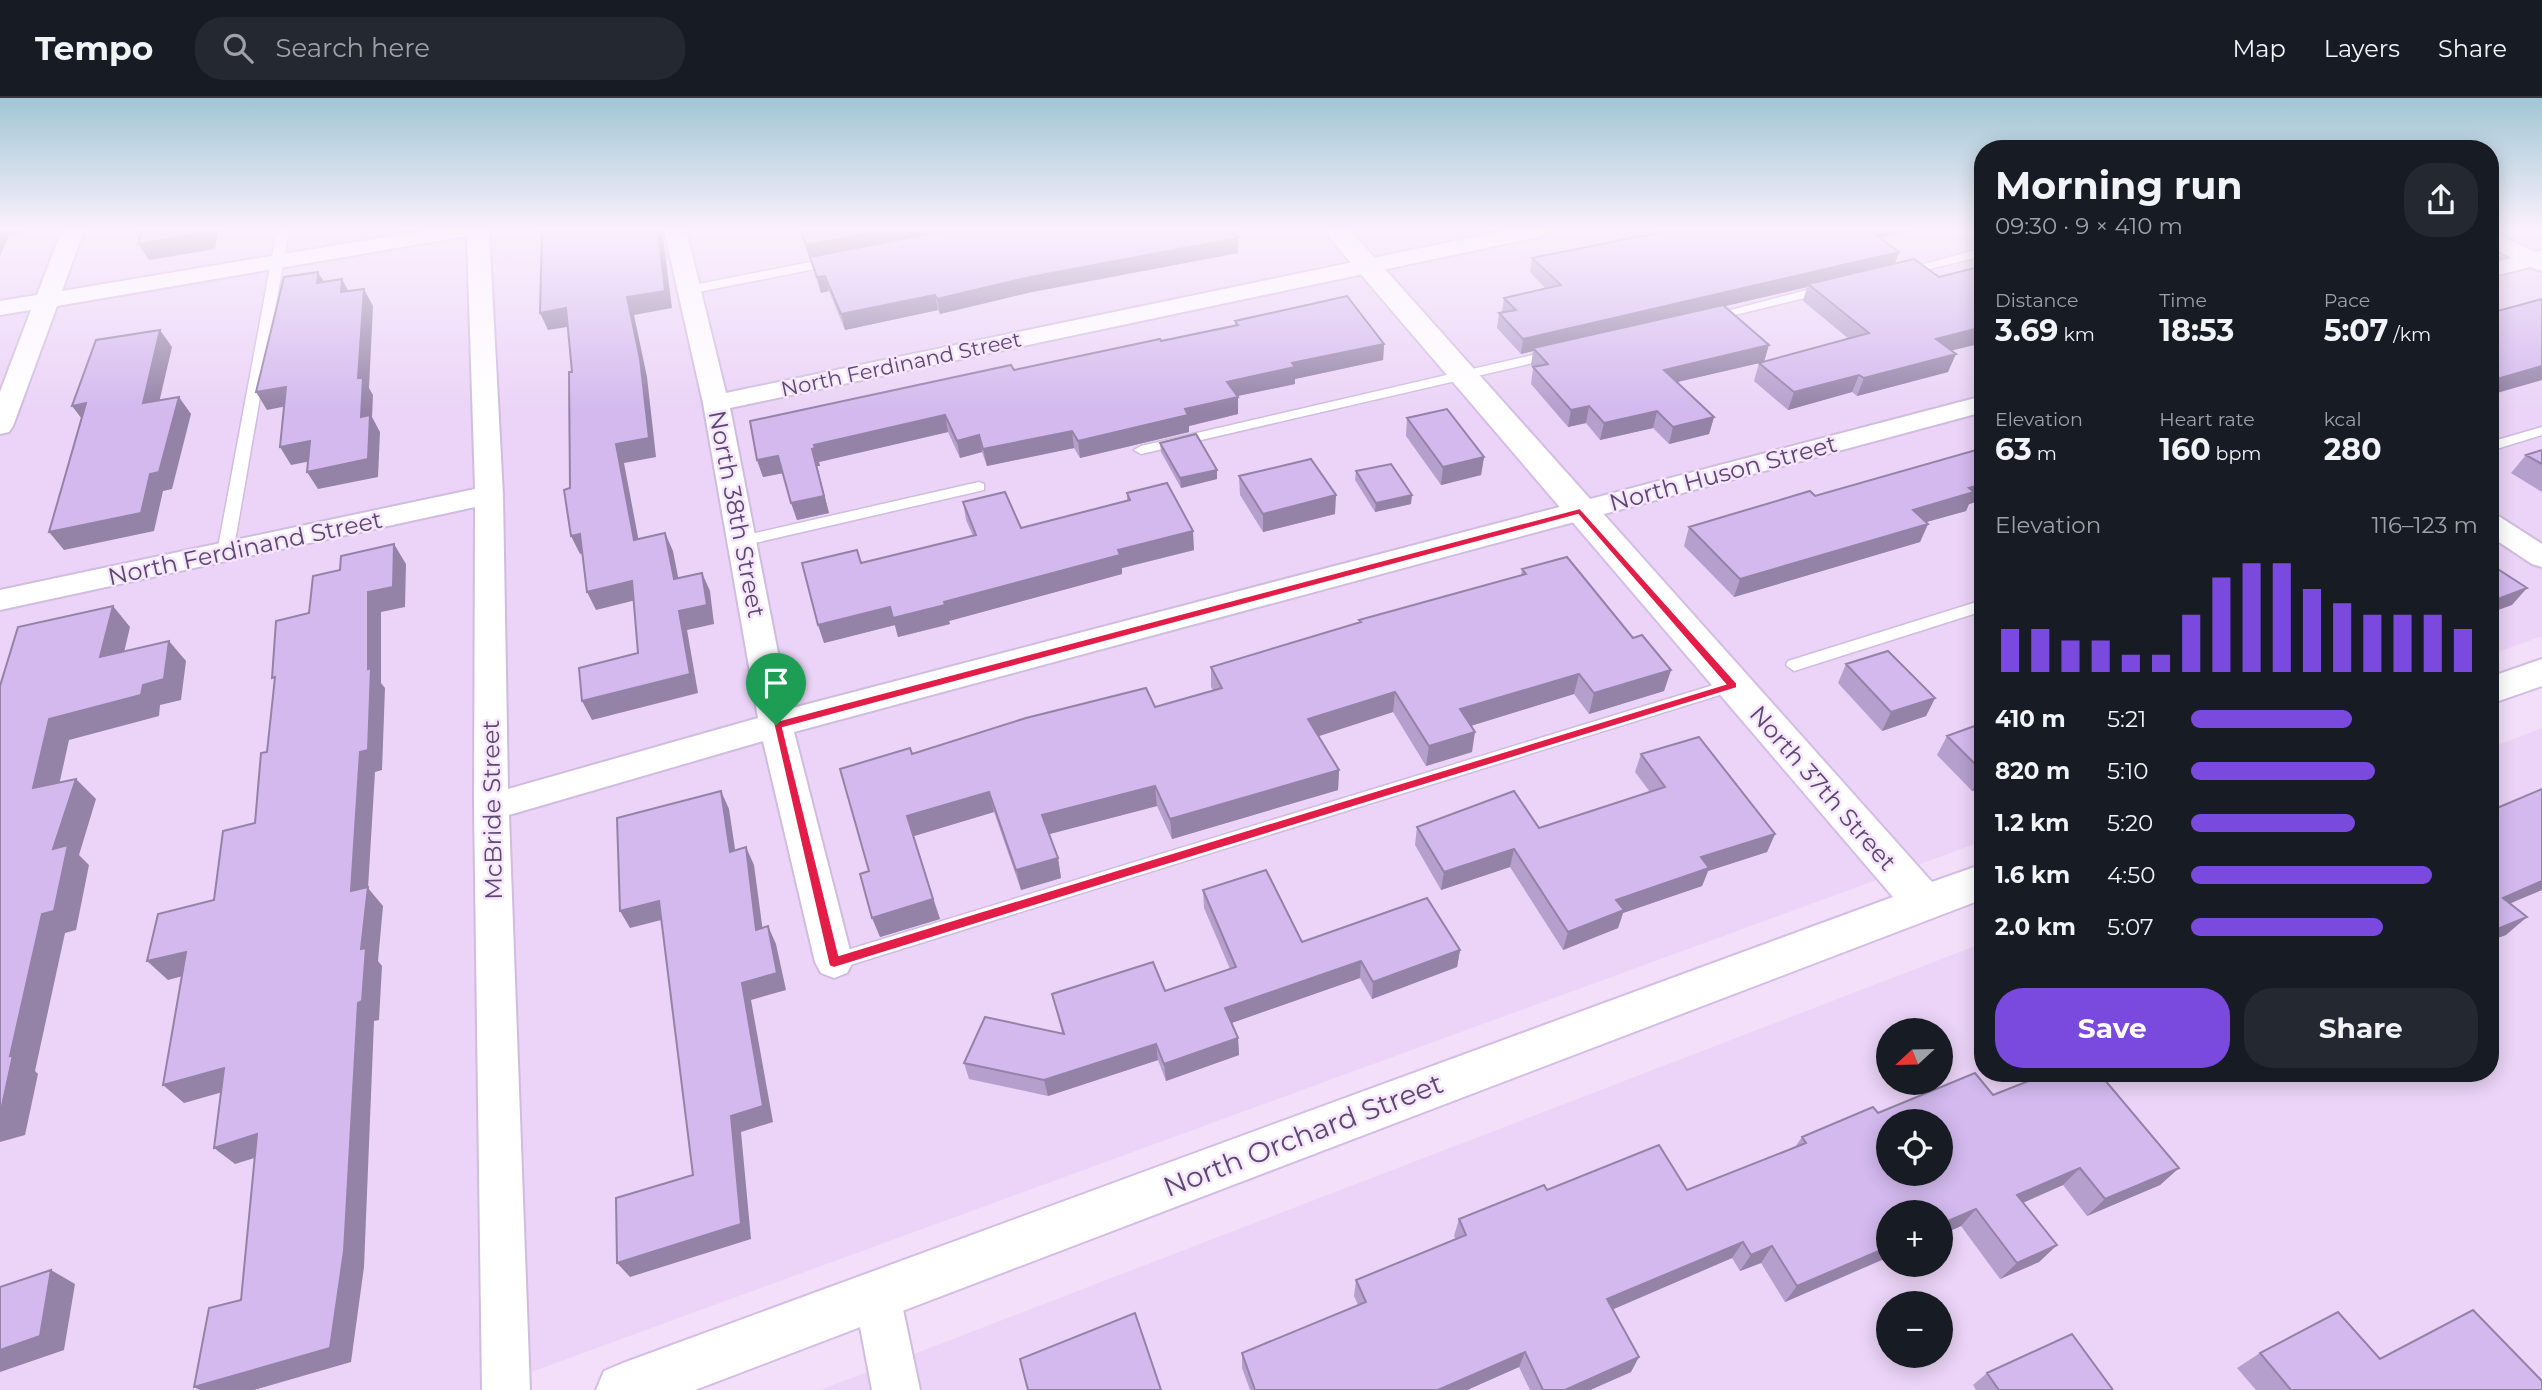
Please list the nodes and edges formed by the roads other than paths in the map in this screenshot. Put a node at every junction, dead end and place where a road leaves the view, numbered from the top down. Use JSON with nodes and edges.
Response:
{"nodes":[{"id":1,"x":52,"y":290,"type":"edge"},
{"id":2,"x":105,"y":290,"type":"edge"},
{"id":3,"x":274,"y":290,"type":"edge"},
{"id":4,"x":481,"y":290,"type":"edge"},
{"id":5,"x":688,"y":290,"type":"edge"},
{"id":6,"x":1252,"y":290,"type":"edge"},
{"id":7,"x":1388,"y":290,"type":"edge"},
{"id":8,"x":1822,"y":290,"type":"edge"},
{"id":9,"x":48,"y":300,"type":"junction"},
{"id":10,"x":0,"y":308,"type":"edge"},
{"id":11,"x":1689,"y":322,"type":"edge"},
{"id":12,"x":1569,"y":350,"type":"edge"},
{"id":13,"x":1462,"y":376,"type":"junction"},
{"id":14,"x":716,"y":403,"type":"junction"},
{"id":15,"x":1974,"y":406,"type":"edge"},
{"id":16,"x":0,"y":426,"type":"edge"},
{"id":17,"x":2542,"y":431,"type":"edge"},
{"id":18,"x":2499,"y":444,"type":"edge"},
{"id":19,"x":1141,"y":450,"type":"dead end"},
{"id":20,"x":979,"y":487,"type":"dead end"},
{"id":21,"x":489,"y":495,"type":"junction"},
{"id":22,"x":1580,"y":511,"type":"junction"},
{"id":23,"x":2499,"y":529,"type":"edge"},
{"id":24,"x":742,"y":541,"type":"junction"},
{"id":25,"x":226,"y":552,"type":"junction"},
{"id":26,"x":2542,"y":557,"type":"edge"},
{"id":27,"x":0,"y":600,"type":"edge"},
{"id":28,"x":1974,"y":608,"type":"edge"},
{"id":29,"x":1794,"y":665,"type":"dead end"},
{"id":30,"x":2542,"y":672,"type":"edge"},
{"id":31,"x":1733,"y":685,"type":"junction"},
{"id":32,"x":2499,"y":688,"type":"edge"},
{"id":33,"x":776,"y":725,"type":"junction"},
{"id":34,"x":491,"y":807,"type":"junction"},
{"id":35,"x":1974,"y":884,"type":"edge"},
{"id":36,"x":1924,"y":903,"type":"junction"},
{"id":37,"x":834,"y":962,"type":"joint"},
{"id":38,"x":877,"y":1295,"type":"junction"},
{"id":39,"x":506,"y":1390,"type":"edge"},
{"id":40,"x":623,"y":1390,"type":"edge"},
{"id":41,"x":896,"y":1390,"type":"edge"}],
"edges":[{"from":1,"to":9,"type":"street"},
{"from":2,"to":9,"type":"street"},
{"from":3,"to":25,"type":"lane"},
{"from":4,"to":21,"type":"street","name":"McBride Street"},
{"from":5,"to":14,"type":"street","name":"North 38th Street"},
{"from":6,"to":14,"type":"street","name":"North Ferdinand Street"},
{"from":7,"to":13,"type":"street","name":"North 37th Street"},
{"from":8,"to":11,"type":"lane"},
{"from":9,"to":10,"type":"street"},
{"from":9,"to":16,"type":"street"},
{"from":12,"to":13,"type":"lane"},
{"from":13,"to":19,"type":"lane"},
{"from":13,"to":22,"type":"street","name":"North 37th Street"},
{"from":14,"to":24,"type":"street","name":"North 38th Street"},
{"from":15,"to":22,"type":"street","name":"North Huson Street"},
{"from":17,"to":18,"type":"lane"},
{"from":20,"to":24,"type":"lane"},
{"from":21,"to":25,"type":"street","name":"North Ferdinand Street"},
{"from":21,"to":34,"type":"street","name":"McBride Street"},
{"from":22,"to":31,"type":"street","name":"North 37th Street"},
{"from":22,"to":33,"type":"street","name":"North Huson Street"},
{"from":23,"to":26,"type":"street"},
{"from":24,"to":33,"type":"street","name":"North 38th Street"},
{"from":25,"to":27,"type":"street","name":"North Ferdinand Street"},
{"from":28,"to":29,"type":"lane"},
{"from":30,"to":32,"type":"street"},
{"from":31,"to":36,"type":"street","name":"North 37th Street"},
{"from":31,"to":37,"type":"lane"},
{"from":33,"to":34,"type":"street","name":"North Huson Street"},
{"from":33,"to":37,"type":"street","name":"North 38th Street"},
{"from":34,"to":39,"type":"street","name":"McBride Street"},
{"from":35,"to":36,"type":"street","name":"North Orchard Street"},
{"from":36,"to":38,"type":"street","name":"North Orchard Street"},
{"from":38,"to":40,"type":"street","name":"North Orchard Street"},
{"from":38,"to":41,"type":"street"}]}
